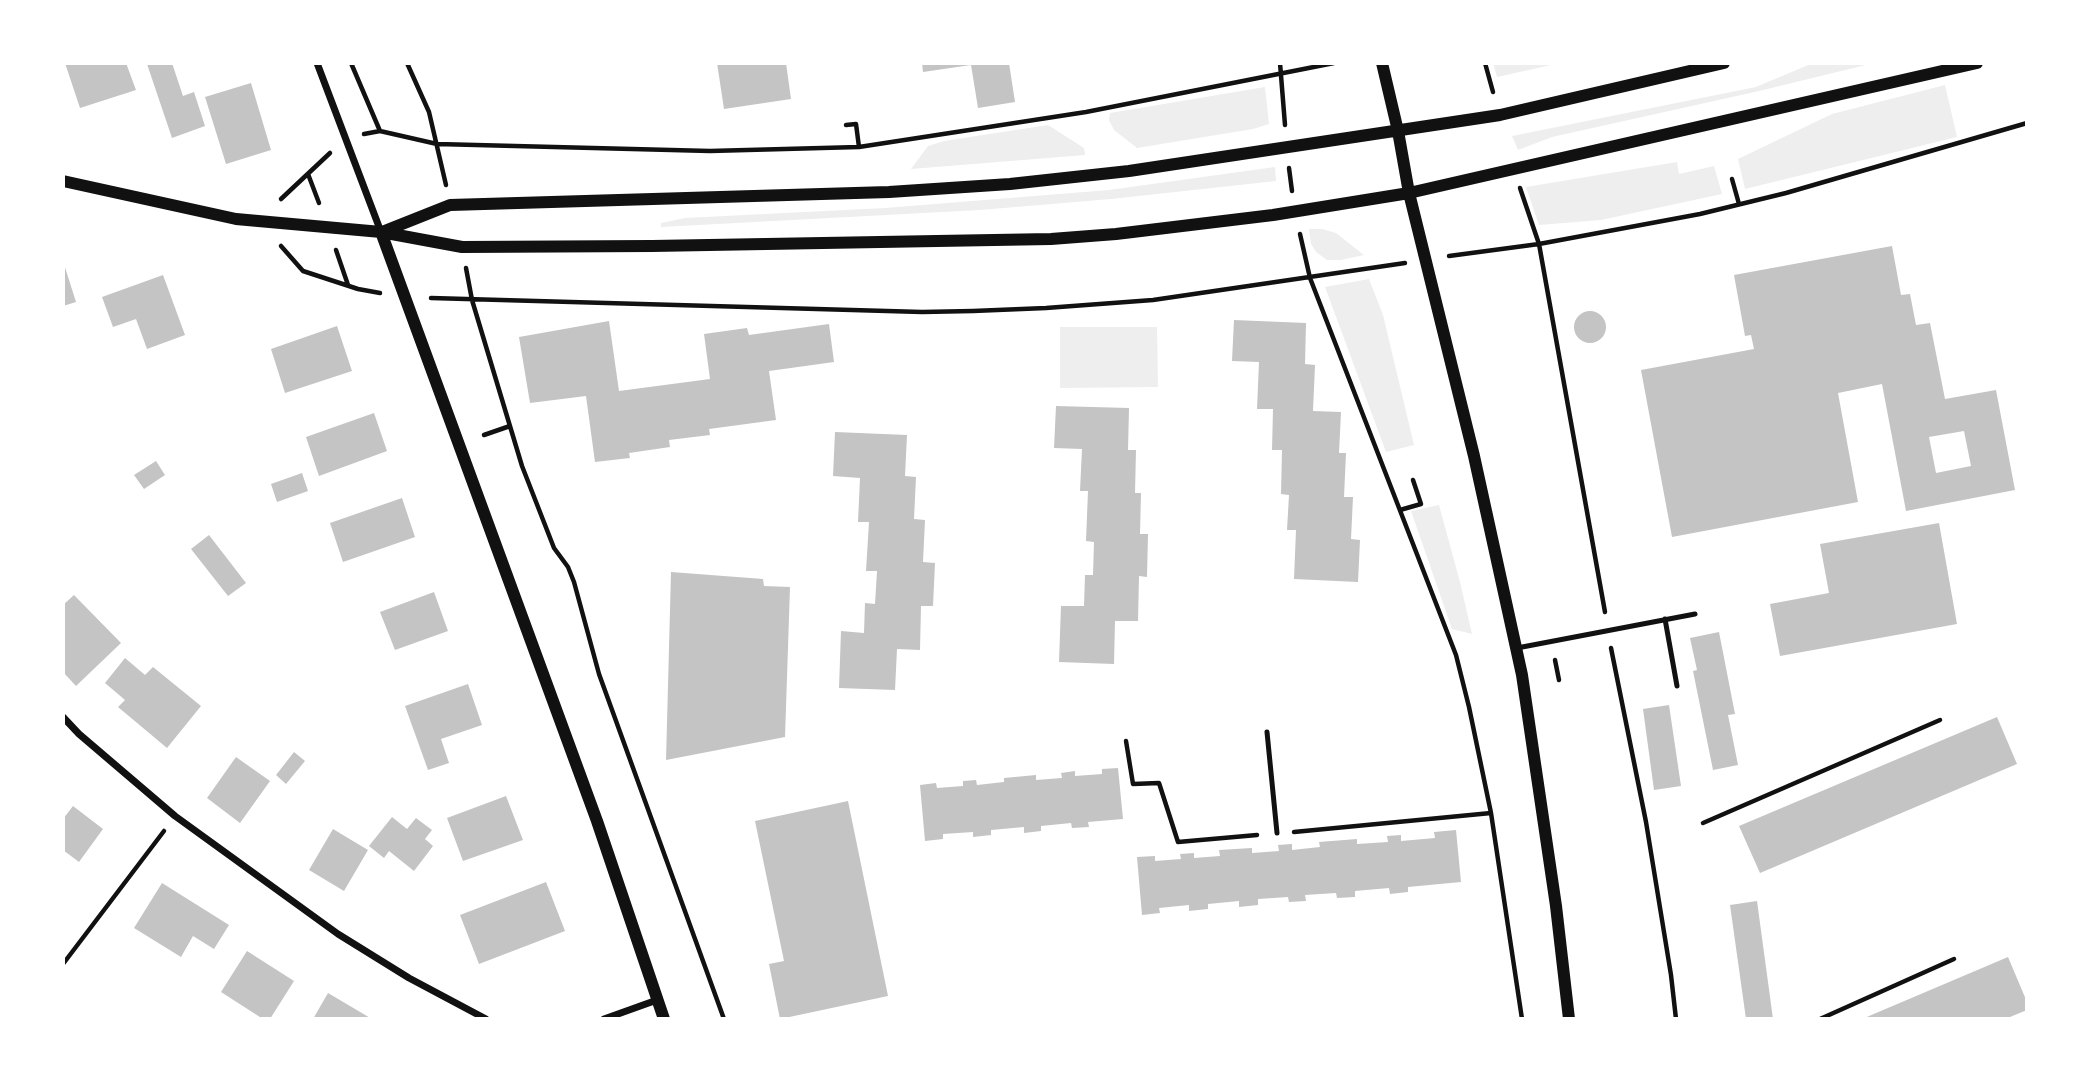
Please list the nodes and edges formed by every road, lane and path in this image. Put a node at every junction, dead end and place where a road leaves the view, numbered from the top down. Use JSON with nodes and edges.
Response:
{"nodes":[{"id":1,"x":317,"y":63,"type":"edge"},
{"id":2,"x":351,"y":63,"type":"edge"},
{"id":3,"x":407,"y":63,"type":"edge"},
{"id":4,"x":1280,"y":63,"type":"edge"},
{"id":5,"x":1334,"y":63,"type":"edge"},
{"id":6,"x":1382,"y":63,"type":"edge"},
{"id":7,"x":1724,"y":63,"type":"edge"},
{"id":8,"x":1977,"y":63,"type":"edge"},
{"id":9,"x":1282,"y":74,"type":"junction"},
{"id":10,"x":2027,"y":123,"type":"edge"},
{"id":11,"x":846,"y":125,"type":"dead end"},
{"id":12,"x":380,"y":131,"type":"junction"},
{"id":13,"x":1398,"y":131,"type":"junction"},
{"id":14,"x":346,"y":138,"type":"junction"},
{"id":15,"x":437,"y":144,"type":"junction"},
{"id":16,"x":859,"y":147,"type":"junction"},
{"id":17,"x":1287,"y":147,"type":"junction"},
{"id":18,"x":1732,"y":179,"type":"dead end"},
{"id":19,"x":63,"y":181,"type":"edge"},
{"id":20,"x":1409,"y":193,"type":"junction"},
{"id":21,"x":450,"y":205,"type":"junction"},
{"id":22,"x":1739,"y":205,"type":"junction"},
{"id":23,"x":1295,"y":212,"type":"junction"},
{"id":24,"x":258,"y":220,"type":"junction"},
{"id":25,"x":382,"y":232,"type":"junction"},
{"id":26,"x":462,"y":247,"type":"junction"},
{"id":27,"x":1426,"y":260,"type":"junction"},
{"id":28,"x":1310,"y":278,"type":"junction"},
{"id":29,"x":405,"y":298,"type":"junction"},
{"id":30,"x":472,"y":300,"type":"junction"},
{"id":31,"x":510,"y":426,"type":"junction"},
{"id":32,"x":484,"y":435,"type":"dead end"},
{"id":33,"x":1413,"y":480,"type":"dead end"},
{"id":34,"x":1399,"y":510,"type":"junction"},
{"id":35,"x":1695,"y":614,"type":"dead end"},
{"id":36,"x":1665,"y":619,"type":"junction"},
{"id":37,"x":1517,"y":648,"type":"junction"},
{"id":38,"x":1677,"y":686,"type":"dead end"},
{"id":39,"x":63,"y":717,"type":"edge"},
{"id":40,"x":1940,"y":720,"type":"dead end"},
{"id":41,"x":1268,"y":732,"type":"dead end"},
{"id":42,"x":175,"y":817,"type":"junction"},
{"id":43,"x":1703,"y":823,"type":"dead end"},
{"id":44,"x":1277,"y":833,"type":"dead end"},
{"id":45,"x":1954,"y":959,"type":"dead end"},
{"id":46,"x":63,"y":964,"type":"edge"},
{"id":47,"x":657,"y":1000,"type":"junction"},
{"id":48,"x":486,"y":1019,"type":"edge"},
{"id":49,"x":604,"y":1019,"type":"edge"},
{"id":50,"x":664,"y":1019,"type":"edge"},
{"id":51,"x":724,"y":1019,"type":"edge"},
{"id":52,"x":1522,"y":1019,"type":"edge"},
{"id":53,"x":1569,"y":1019,"type":"edge"},
{"id":54,"x":1820,"y":1019,"type":"edge"}],
"edges":[{"from":1,"to":14,"type":"street"},
{"from":2,"to":12,"type":"path"},
{"from":3,"to":15,"type":"path"},
{"from":4,"to":9,"type":"path"},
{"from":5,"to":9,"type":"path"},
{"from":6,"to":13,"type":"street"},
{"from":7,"to":13,"type":"street"},
{"from":8,"to":20,"type":"street"},
{"from":9,"to":16,"type":"path"},
{"from":9,"to":17,"type":"path"},
{"from":10,"to":22,"type":"path"},
{"from":11,"to":16,"type":"path"},
{"from":12,"to":14,"type":"path"},
{"from":12,"to":15,"type":"path"},
{"from":13,"to":17,"type":"street"},
{"from":13,"to":20,"type":"street"},
{"from":14,"to":24,"type":"path"},
{"from":14,"to":25,"type":"street"},
{"from":15,"to":16,"type":"path"},
{"from":15,"to":21,"type":"path"},
{"from":17,"to":21,"type":"street"},
{"from":17,"to":23,"type":"path"},
{"from":18,"to":22,"type":"path"},
{"from":19,"to":24,"type":"street"},
{"from":20,"to":23,"type":"street"},
{"from":20,"to":27,"type":"street"},
{"from":21,"to":25,"type":"street"},
{"from":22,"to":27,"type":"path"},
{"from":23,"to":26,"type":"street"},
{"from":23,"to":28,"type":"path"},
{"from":24,"to":25,"type":"street"},
{"from":24,"to":29,"type":"path"},
{"from":25,"to":26,"type":"street"},
{"from":25,"to":29,"type":"street"},
{"from":26,"to":30,"type":"path"},
{"from":27,"to":28,"type":"path"},
{"from":27,"to":37,"type":"street"},
{"from":28,"to":30,"type":"path"},
{"from":28,"to":34,"type":"path"},
{"from":29,"to":30,"type":"path"},
{"from":29,"to":47,"type":"street"},
{"from":30,"to":31,"type":"path"},
{"from":31,"to":32,"type":"path"},
{"from":31,"to":51,"type":"path"},
{"from":33,"to":34,"type":"path"},
{"from":34,"to":52,"type":"path"},
{"from":35,"to":36,"type":"lane"},
{"from":36,"to":37,"type":"lane"},
{"from":36,"to":38,"type":"lane"},
{"from":37,"to":53,"type":"street"},
{"from":39,"to":42,"type":"street"},
{"from":40,"to":43,"type":"path"},
{"from":41,"to":44,"type":"lane"},
{"from":42,"to":46,"type":"path"},
{"from":42,"to":48,"type":"street"},
{"from":45,"to":54,"type":"path"},
{"from":47,"to":49,"type":"street"},
{"from":47,"to":50,"type":"street"}]}
